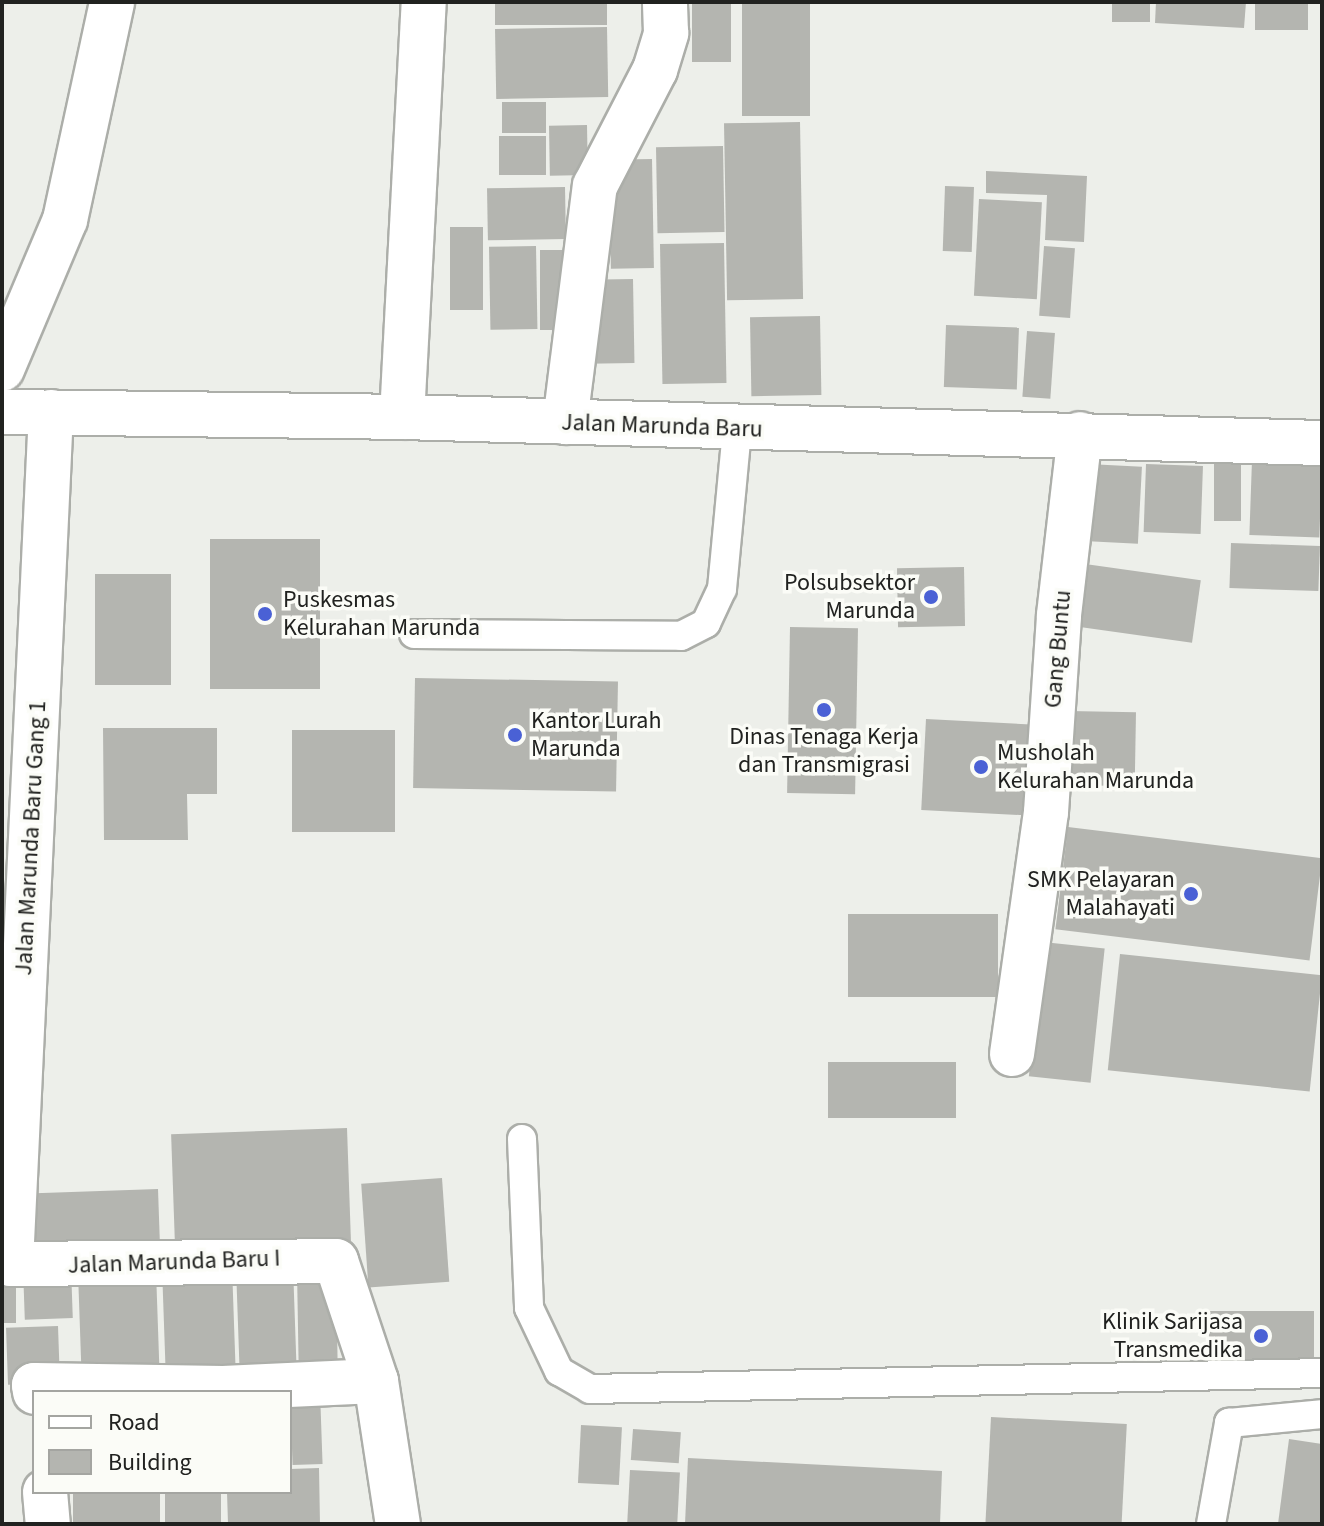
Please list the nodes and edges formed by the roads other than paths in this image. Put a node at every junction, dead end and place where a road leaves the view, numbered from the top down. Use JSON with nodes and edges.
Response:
{"nodes":[{"id":1,"x":112,"y":2,"type":"edge"},
{"id":2,"x":424,"y":2,"type":"edge"},
{"id":3,"x":665,"y":2,"type":"edge"},
{"id":4,"x":2,"y":369,"type":"edge"},
{"id":5,"x":2,"y":412,"type":"edge"},
{"id":6,"x":51,"y":412,"type":"junction"},
{"id":7,"x":402,"y":417,"type":"junction"},
{"id":8,"x":565,"y":422,"type":"junction"},
{"id":9,"x":737,"y":430,"type":"junction"},
{"id":10,"x":1080,"y":434,"type":"junction"},
{"id":11,"x":1322,"y":443,"type":"edge"},
{"id":12,"x":414,"y":634,"type":"dead end"},
{"id":13,"x":1012,"y":1054,"type":"dead end"},
{"id":14,"x":522,"y":1139,"type":"dead end"},
{"id":15,"x":11,"y":1264,"type":"joint"},
{"id":16,"x":1322,"y":1373,"type":"edge"},
{"id":17,"x":376,"y":1381,"type":"junction"},
{"id":18,"x":35,"y":1390,"type":"edge"},
{"id":19,"x":1322,"y":1414,"type":"edge"},
{"id":20,"x":45,"y":1494,"type":"edge"},
{"id":21,"x":48,"y":1524,"type":"edge"},
{"id":22,"x":398,"y":1524,"type":"edge"},
{"id":23,"x":1211,"y":1524,"type":"edge"}],
"edges":[{"from":1,"to":4,"type":"street"},
{"from":2,"to":7,"type":"street"},
{"from":3,"to":8,"type":"street"},
{"from":5,"to":6,"type":"street","name":"Jalan Marunda Baru"},
{"from":6,"to":7,"type":"street","name":"Jalan Marunda Baru"},
{"from":6,"to":15,"type":"street","name":"Jalan Marunda Baru Gang 1"},
{"from":7,"to":8,"type":"street","name":"Jalan Marunda Baru"},
{"from":8,"to":9,"type":"street","name":"Jalan Marunda Baru"},
{"from":9,"to":10,"type":"street","name":"Jalan Marunda Baru"},
{"from":9,"to":12,"type":"lane"},
{"from":10,"to":11,"type":"street","name":"Jalan Marunda Baru"},
{"from":10,"to":13,"type":"street","name":"Gang Buntu"},
{"from":14,"to":16,"type":"lane"},
{"from":15,"to":17,"type":"street","name":"Jalan Marunda Baru I"},
{"from":17,"to":18,"type":"street"},
{"from":17,"to":22,"type":"street"},
{"from":19,"to":23,"type":"lane"},
{"from":20,"to":21,"type":"street"}]}
